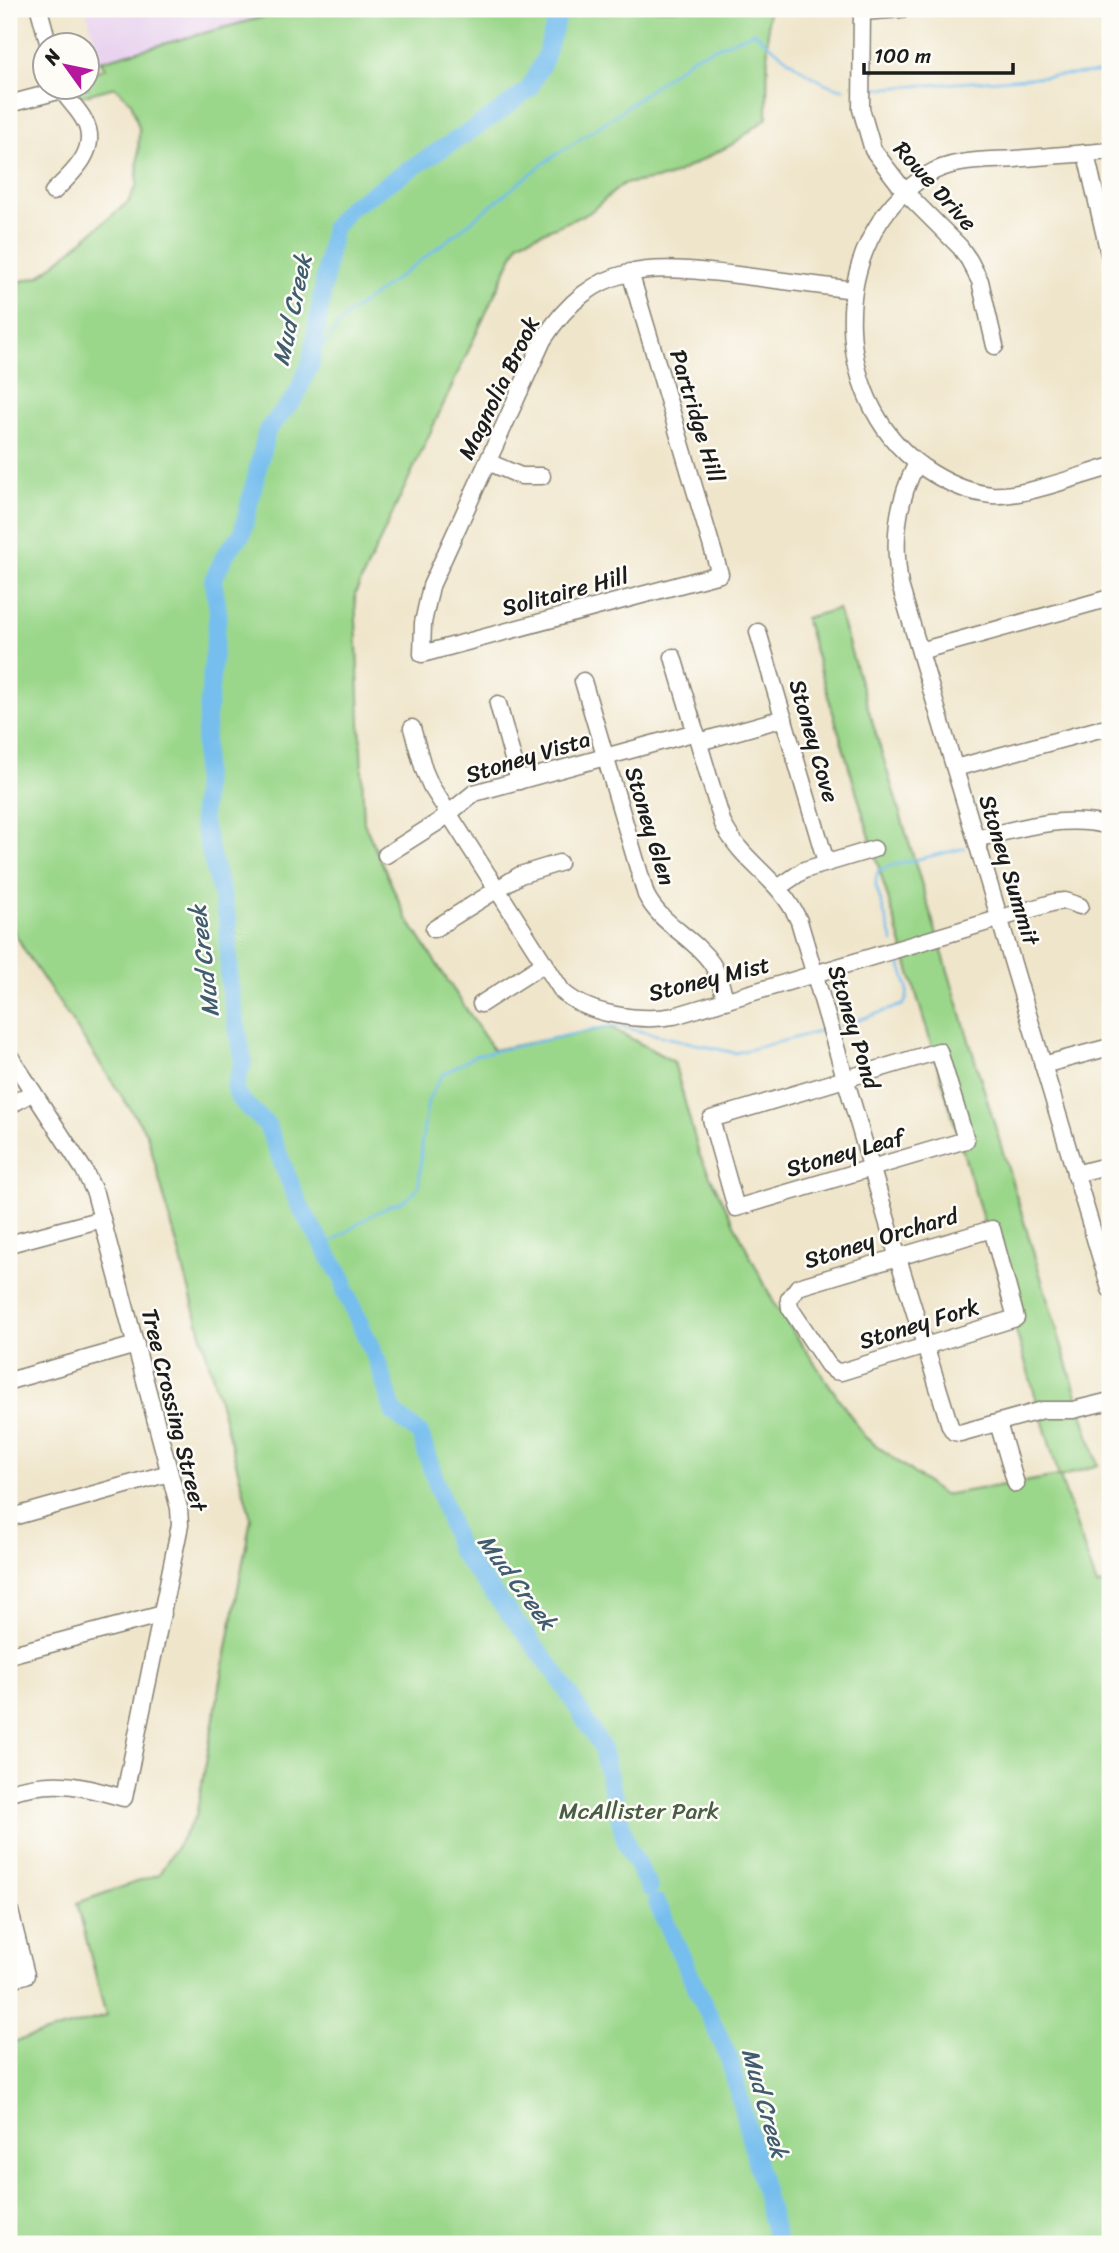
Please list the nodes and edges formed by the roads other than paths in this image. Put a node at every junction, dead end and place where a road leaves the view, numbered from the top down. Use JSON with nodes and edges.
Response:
{"nodes":[{"id":1,"x":39,"y":9,"type":"edge"},
{"id":2,"x":902,"y":9,"type":"edge"},
{"id":3,"x":862,"y":10,"type":"edge"},
{"id":4,"x":45,"y":32,"type":"edge"},
{"id":5,"x":32,"y":97,"type":"edge"},
{"id":6,"x":71,"y":102,"type":"edge"},
{"id":7,"x":9,"y":104,"type":"edge"},
{"id":8,"x":1110,"y":151,"type":"edge"},
{"id":9,"x":1086,"y":153,"type":"junction"},
{"id":10,"x":53,"y":192,"type":"dead end"},
{"id":11,"x":906,"y":193,"type":"junction"},
{"id":12,"x":1110,"y":258,"type":"edge"},
{"id":13,"x":630,"y":272,"type":"junction"},
{"id":14,"x":854,"y":289,"type":"junction"},
{"id":15,"x":995,"y":346,"type":"dead end"},
{"id":16,"x":488,"y":462,"type":"junction"},
{"id":17,"x":917,"y":463,"type":"junction"},
{"id":18,"x":1110,"y":467,"type":"edge"},
{"id":19,"x":542,"y":476,"type":"dead end"},
{"id":20,"x":720,"y":574,"type":"joint"},
{"id":21,"x":1110,"y":598,"type":"edge"},
{"id":22,"x":758,"y":632,"type":"dead end"},
{"id":23,"x":920,"y":651,"type":"junction"},
{"id":24,"x":422,"y":654,"type":"joint"},
{"id":25,"x":673,"y":657,"type":"dead end"},
{"id":26,"x":583,"y":681,"type":"dead end"},
{"id":27,"x":498,"y":704,"type":"dead end"},
{"id":28,"x":784,"y":718,"type":"junction"},
{"id":29,"x":412,"y":728,"type":"dead end"},
{"id":30,"x":1110,"y":728,"type":"edge"},
{"id":31,"x":698,"y":737,"type":"junction"},
{"id":32,"x":604,"y":758,"type":"junction"},
{"id":33,"x":955,"y":768,"type":"junction"},
{"id":34,"x":519,"y":781,"type":"junction"},
{"id":35,"x":448,"y":813,"type":"junction"},
{"id":36,"x":1110,"y":826,"type":"edge"},
{"id":37,"x":976,"y":839,"type":"junction"},
{"id":38,"x":874,"y":849,"type":"dead end"},
{"id":39,"x":386,"y":855,"type":"dead end"},
{"id":40,"x":826,"y":862,"type":"junction"},
{"id":41,"x":559,"y":863,"type":"dead end"},
{"id":42,"x":779,"y":887,"type":"junction"},
{"id":43,"x":496,"y":890,"type":"junction"},
{"id":44,"x":1080,"y":905,"type":"dead end"},
{"id":45,"x":1000,"y":919,"type":"junction"},
{"id":46,"x":434,"y":929,"type":"dead end"},
{"id":47,"x":545,"y":963,"type":"junction"},
{"id":48,"x":815,"y":974,"type":"junction"},
{"id":49,"x":726,"y":1001,"type":"junction"},
{"id":50,"x":481,"y":1004,"type":"dead end"},
{"id":51,"x":1110,"y":1047,"type":"edge"},
{"id":52,"x":9,"y":1055,"type":"edge"},
{"id":53,"x":1043,"y":1065,"type":"junction"},
{"id":54,"x":846,"y":1079,"type":"junction"},
{"id":55,"x":33,"y":1092,"type":"junction"},
{"id":56,"x":9,"y":1106,"type":"edge"},
{"id":57,"x":1110,"y":1165,"type":"edge"},
{"id":58,"x":873,"y":1170,"type":"junction"},
{"id":59,"x":1075,"y":1174,"type":"junction"},
{"id":60,"x":102,"y":1219,"type":"junction"},
{"id":61,"x":9,"y":1244,"type":"edge"},
{"id":62,"x":898,"y":1258,"type":"junction"},
{"id":63,"x":1110,"y":1285,"type":"edge"},
{"id":64,"x":1016,"y":1318,"type":"joint"},
{"id":65,"x":136,"y":1345,"type":"junction"},
{"id":66,"x":925,"y":1347,"type":"junction"},
{"id":67,"x":835,"y":1371,"type":"joint"},
{"id":68,"x":9,"y":1381,"type":"edge"},
{"id":69,"x":1110,"y":1401,"type":"edge"},
{"id":70,"x":998,"y":1423,"type":"junction"},
{"id":71,"x":169,"y":1473,"type":"junction"},
{"id":72,"x":1016,"y":1483,"type":"dead end"},
{"id":73,"x":9,"y":1518,"type":"edge"},
{"id":74,"x":163,"y":1614,"type":"junction"},
{"id":75,"x":9,"y":1655,"type":"edge"},
{"id":76,"x":9,"y":1792,"type":"edge"},
{"id":77,"x":9,"y":1907,"type":"edge"},
{"id":78,"x":9,"y":1980,"type":"edge"}],
"edges":[{"from":1,"to":4,"type":"street"},
{"from":2,"to":3,"type":"street"},
{"from":3,"to":11,"type":"street","name":"Rowe Drive"},
{"from":5,"to":7,"type":"street"},
{"from":6,"to":10,"type":"street"},
{"from":8,"to":9,"type":"street"},
{"from":9,"to":11,"type":"street"},
{"from":9,"to":12,"type":"street"},
{"from":11,"to":14,"type":"street"},
{"from":11,"to":15,"type":"street","name":"Rowe Drive"},
{"from":13,"to":14,"type":"street","name":"Magnolia Brook"},
{"from":13,"to":16,"type":"street","name":"Magnolia Brook"},
{"from":13,"to":20,"type":"street","name":"Partridge Hill"},
{"from":14,"to":17,"type":"street"},
{"from":16,"to":19,"type":"street"},
{"from":16,"to":24,"type":"street","name":"Magnolia Brook"},
{"from":17,"to":18,"type":"street"},
{"from":17,"to":23,"type":"street","name":"Stoney Summit"},
{"from":20,"to":24,"type":"street","name":"Solitaire Hill"},
{"from":21,"to":23,"type":"street"},
{"from":22,"to":28,"type":"street","name":"Stoney Cove"},
{"from":23,"to":33,"type":"street","name":"Stoney Summit"},
{"from":25,"to":31,"type":"street","name":"Stoney Pond"},
{"from":26,"to":32,"type":"street","name":"Stoney Glen"},
{"from":27,"to":34,"type":"street"},
{"from":28,"to":31,"type":"street","name":"Stoney Vista"},
{"from":28,"to":40,"type":"street","name":"Stoney Cove"},
{"from":29,"to":35,"type":"street","name":"Stoney Mist"},
{"from":30,"to":33,"type":"street"},
{"from":31,"to":32,"type":"street","name":"Stoney Vista"},
{"from":31,"to":42,"type":"street","name":"Stoney Pond"},
{"from":32,"to":34,"type":"street","name":"Stoney Vista"},
{"from":32,"to":49,"type":"street","name":"Stoney Glen"},
{"from":33,"to":37,"type":"street","name":"Stoney Summit"},
{"from":34,"to":35,"type":"street","name":"Stoney Vista"},
{"from":35,"to":39,"type":"street","name":"Stoney Vista"},
{"from":35,"to":43,"type":"street","name":"Stoney Mist"},
{"from":36,"to":37,"type":"street"},
{"from":37,"to":45,"type":"street","name":"Stoney Summit"},
{"from":38,"to":40,"type":"street"},
{"from":40,"to":42,"type":"street"},
{"from":41,"to":43,"type":"street"},
{"from":42,"to":48,"type":"street","name":"Stoney Pond"},
{"from":43,"to":46,"type":"street"},
{"from":43,"to":47,"type":"street","name":"Stoney Mist"},
{"from":44,"to":45,"type":"street","name":"Stoney Mist"},
{"from":45,"to":48,"type":"street","name":"Stoney Mist"},
{"from":45,"to":53,"type":"street","name":"Stoney Summit"},
{"from":47,"to":49,"type":"street","name":"Stoney Mist"},
{"from":47,"to":50,"type":"street"},
{"from":48,"to":49,"type":"street","name":"Stoney Mist"},
{"from":48,"to":54,"type":"street","name":"Stoney Pond"},
{"from":51,"to":53,"type":"street"},
{"from":52,"to":55,"type":"street","name":"Tree Crossing Street"},
{"from":53,"to":59,"type":"street","name":"Stoney Summit"},
{"from":54,"to":58,"type":"street","name":"Stoney Pond"},
{"from":54,"to":58,"type":"street","name":"Stoney Leaf"},
{"from":54,"to":58,"type":"street","name":"Stoney Leaf"},
{"from":55,"to":56,"type":"street"},
{"from":55,"to":60,"type":"street","name":"Tree Crossing Street"},
{"from":57,"to":59,"type":"street"},
{"from":58,"to":62,"type":"street","name":"Stoney Pond"},
{"from":59,"to":63,"type":"street","name":"Stoney Summit"},
{"from":60,"to":61,"type":"street"},
{"from":60,"to":65,"type":"street","name":"Tree Crossing Street"},
{"from":62,"to":64,"type":"street","name":"Stoney Orchard"},
{"from":62,"to":66,"type":"street","name":"Stoney Pond"},
{"from":62,"to":67,"type":"street","name":"Stoney Orchard"},
{"from":64,"to":66,"type":"street","name":"Stoney Fork"},
{"from":65,"to":68,"type":"street"},
{"from":65,"to":71,"type":"street","name":"Tree Crossing Street"},
{"from":66,"to":67,"type":"street","name":"Stoney Fork"},
{"from":66,"to":70,"type":"street","name":"Stoney Pond"},
{"from":69,"to":70,"type":"street"},
{"from":70,"to":72,"type":"street"},
{"from":71,"to":73,"type":"street"},
{"from":71,"to":74,"type":"street","name":"Tree Crossing Street"},
{"from":74,"to":75,"type":"street"},
{"from":74,"to":76,"type":"street","name":"Tree Crossing Street"},
{"from":77,"to":78,"type":"street"}]}
